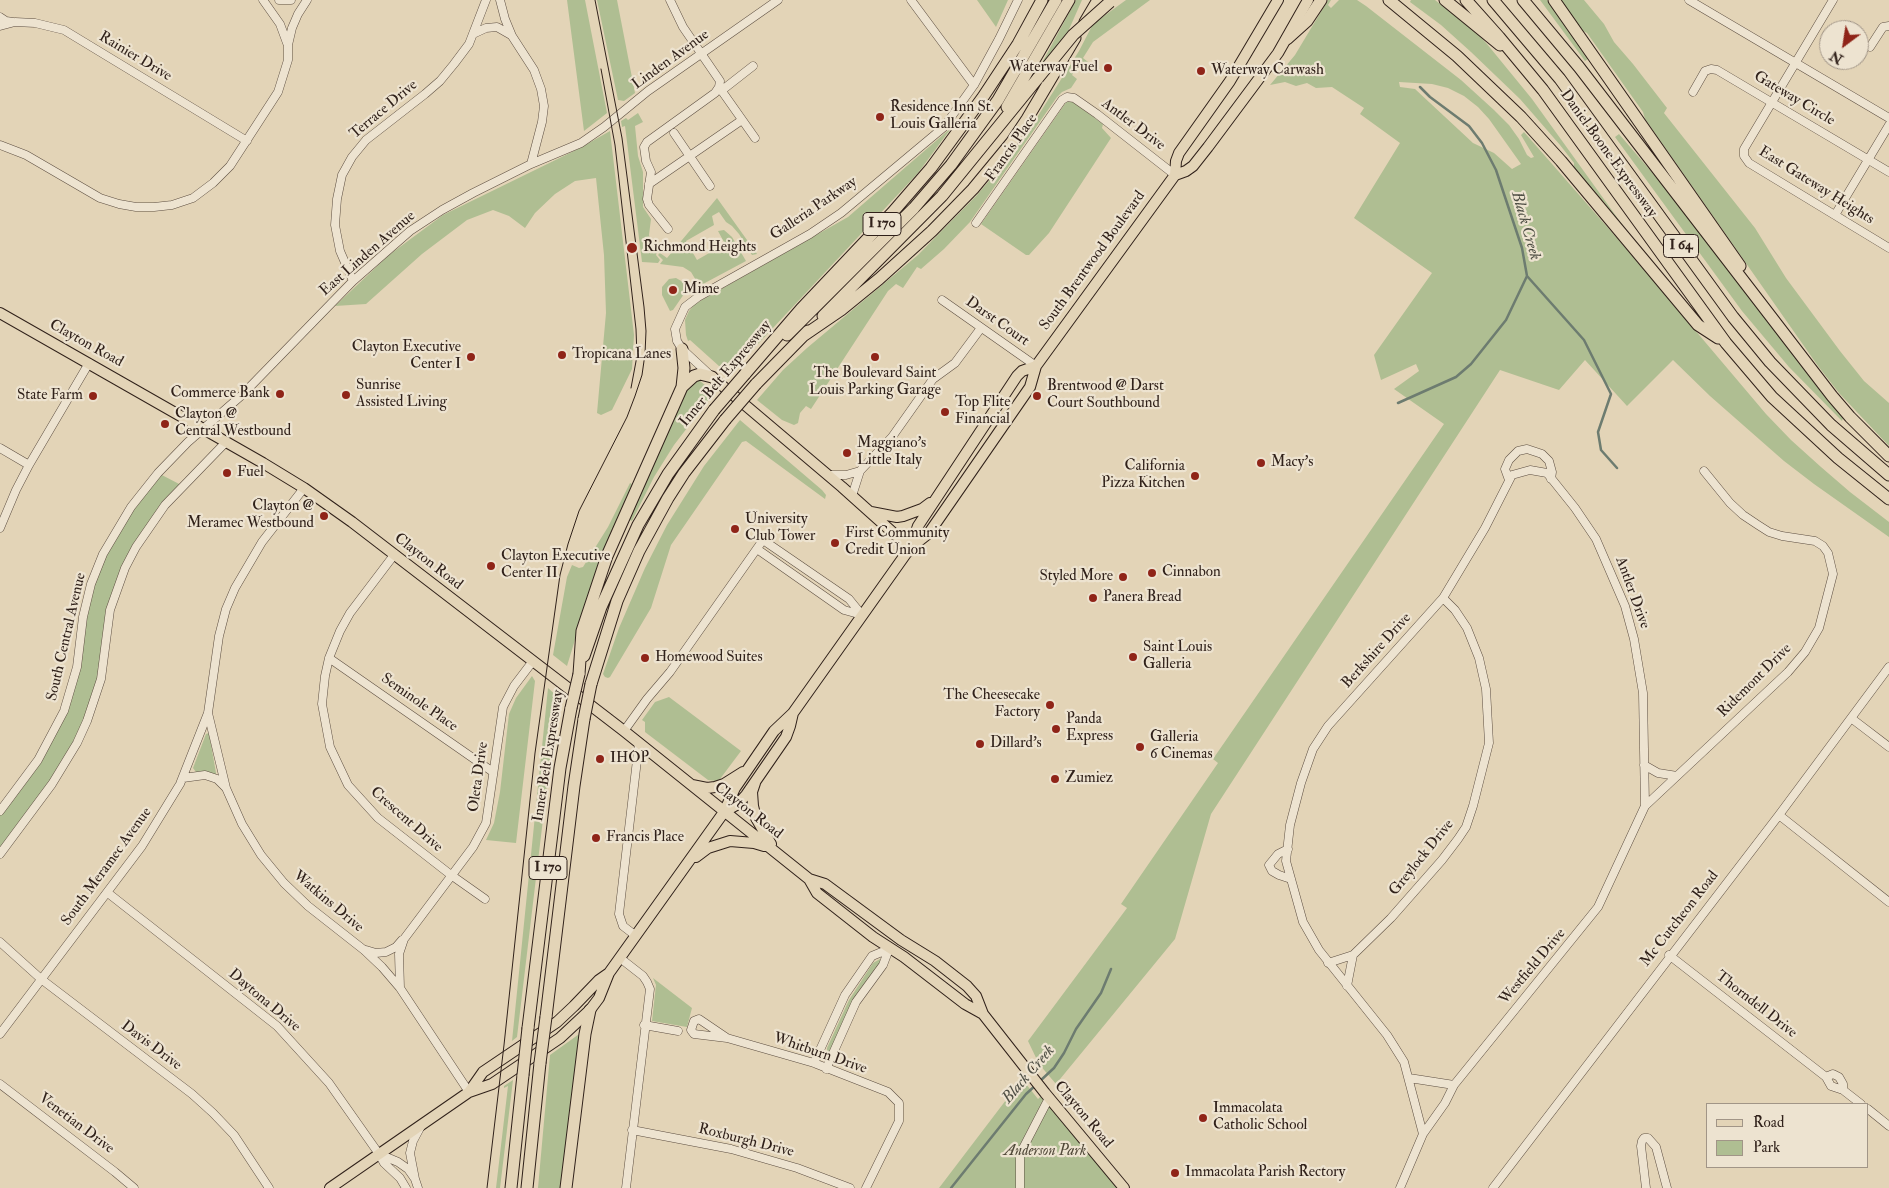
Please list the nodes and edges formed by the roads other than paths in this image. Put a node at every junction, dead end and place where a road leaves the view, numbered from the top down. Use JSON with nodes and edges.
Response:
{"nodes":[{"id":1,"x":263,"y":0,"type":"edge"},
{"id":2,"x":279,"y":0,"type":"edge"},
{"id":3,"x":291,"y":0,"type":"edge"},
{"id":4,"x":307,"y":0,"type":"edge"},
{"id":5,"x":486,"y":0,"type":"edge"},
{"id":6,"x":500,"y":0,"type":"edge"},
{"id":7,"x":670,"y":0,"type":"edge"},
{"id":8,"x":778,"y":0,"type":"edge"},
{"id":9,"x":911,"y":0,"type":"edge"},
{"id":10,"x":1018,"y":0,"type":"edge"},
{"id":11,"x":1033,"y":0,"type":"edge"},
{"id":12,"x":1042,"y":0,"type":"edge"},
{"id":13,"x":1056,"y":0,"type":"edge"},
{"id":14,"x":1069,"y":0,"type":"edge"},
{"id":15,"x":1089,"y":0,"type":"edge"},
{"id":16,"x":1098,"y":0,"type":"edge"},
{"id":17,"x":1278,"y":0,"type":"edge"},
{"id":18,"x":1308,"y":0,"type":"edge"},
{"id":19,"x":1321,"y":0,"type":"edge"},
{"id":20,"x":1389,"y":0,"type":"edge"},
{"id":21,"x":1446,"y":0,"type":"edge"},
{"id":22,"x":1466,"y":0,"type":"edge"},
{"id":23,"x":1493,"y":0,"type":"edge"},
{"id":24,"x":1523,"y":0,"type":"edge"},
{"id":25,"x":1554,"y":0,"type":"edge"},
{"id":26,"x":1689,"y":0,"type":"edge"},
{"id":27,"x":1833,"y":0,"type":"edge"},
{"id":28,"x":1112,"y":1,"type":"edge"},
{"id":29,"x":0,"y":18,"type":"edge"},
{"id":30,"x":15,"y":22,"type":"junction"},
{"id":31,"x":0,"y":26,"type":"edge"},
{"id":32,"x":1889,"y":26,"type":"edge"},
{"id":33,"x":473,"y":34,"type":"junction"},
{"id":34,"x":512,"y":36,"type":"junction"},
{"id":35,"x":1287,"y":39,"type":"junction"},
{"id":36,"x":288,"y":45,"type":"junction"},
{"id":37,"x":1870,"y":47,"type":"dead end"},
{"id":38,"x":1069,"y":49,"type":"junction"},
{"id":39,"x":702,"y":54,"type":"junction"},
{"id":40,"x":1518,"y":58,"type":"junction"},
{"id":41,"x":1795,"y":63,"type":"junction"},
{"id":42,"x":753,"y":66,"type":"dead end"},
{"id":43,"x":996,"y":76,"type":"junction"},
{"id":44,"x":974,"y":85,"type":"junction"},
{"id":45,"x":720,"y":89,"type":"junction"},
{"id":46,"x":1693,"y":92,"type":"dead end"},
{"id":47,"x":1074,"y":98,"type":"joint"},
{"id":48,"x":1772,"y":102,"type":"junction"},
{"id":49,"x":1889,"y":118,"type":"edge"},
{"id":50,"x":742,"y":120,"type":"junction"},
{"id":51,"x":1889,"y":125,"type":"edge"},
{"id":52,"x":674,"y":133,"type":"dead end"},
{"id":53,"x":755,"y":138,"type":"dead end"},
{"id":54,"x":247,"y":141,"type":"junction"},
{"id":55,"x":581,"y":143,"type":"joint"},
{"id":56,"x":0,"y":145,"type":"edge"},
{"id":57,"x":690,"y":156,"type":"junction"},
{"id":58,"x":972,"y":160,"type":"junction"},
{"id":59,"x":1868,"y":160,"type":"junction"},
{"id":60,"x":531,"y":164,"type":"junction"},
{"id":61,"x":1889,"y":172,"type":"edge"},
{"id":62,"x":1175,"y":175,"type":"junction"},
{"id":63,"x":649,"y":184,"type":"junction"},
{"id":64,"x":710,"y":186,"type":"dead end"},
{"id":65,"x":1834,"y":215,"type":"junction"},
{"id":66,"x":976,"y":223,"type":"dead end"},
{"id":67,"x":668,"y":229,"type":"dead end"},
{"id":68,"x":1889,"y":248,"type":"edge"},
{"id":69,"x":353,"y":281,"type":"junction"},
{"id":70,"x":942,"y":300,"type":"dead end"},
{"id":71,"x":0,"y":313,"type":"edge"},
{"id":72,"x":981,"y":328,"type":"junction"},
{"id":73,"x":1784,"y":332,"type":"junction"},
{"id":74,"x":803,"y":336,"type":"junction"},
{"id":75,"x":1726,"y":343,"type":"junction"},
{"id":76,"x":682,"y":349,"type":"junction"},
{"id":77,"x":755,"y":362,"type":"junction"},
{"id":78,"x":89,"y":363,"type":"junction"},
{"id":79,"x":1036,"y":366,"type":"junction"},
{"id":80,"x":712,"y":376,"type":"junction"},
{"id":81,"x":682,"y":387,"type":"junction"},
{"id":82,"x":204,"y":429,"type":"junction"},
{"id":83,"x":226,"y":442,"type":"junction"},
{"id":84,"x":0,"y":448,"type":"edge"},
{"id":85,"x":1889,"y":456,"type":"edge"},
{"id":86,"x":29,"y":465,"type":"junction"},
{"id":87,"x":860,"y":471,"type":"junction"},
{"id":88,"x":1704,"y":472,"type":"dead end"},
{"id":89,"x":828,"y":475,"type":"junction"},
{"id":90,"x":1889,"y":475,"type":"edge"},
{"id":91,"x":1511,"y":477,"type":"junction"},
{"id":92,"x":1552,"y":479,"type":"junction"},
{"id":93,"x":304,"y":488,"type":"junction"},
{"id":94,"x":852,"y":496,"type":"junction"},
{"id":95,"x":1889,"y":499,"type":"edge"},
{"id":96,"x":935,"y":500,"type":"junction"},
{"id":97,"x":868,"y":511,"type":"junction"},
{"id":98,"x":0,"y":528,"type":"edge"},
{"id":99,"x":910,"y":548,"type":"junction"},
{"id":100,"x":757,"y":549,"type":"junction"},
{"id":101,"x":394,"y":555,"type":"junction"},
{"id":102,"x":1443,"y":598,"type":"junction"},
{"id":103,"x":862,"y":616,"type":"junction"},
{"id":104,"x":329,"y":658,"type":"junction"},
{"id":105,"x":533,"y":661,"type":"junction"},
{"id":106,"x":1889,"y":667,"type":"edge"},
{"id":107,"x":579,"y":674,"type":"junction"},
{"id":108,"x":208,"y":713,"type":"junction"},
{"id":109,"x":792,"y":713,"type":"junction"},
{"id":110,"x":1851,"y":718,"type":"junction"},
{"id":111,"x":624,"y":731,"type":"junction"},
{"id":112,"x":639,"y":743,"type":"junction"},
{"id":113,"x":1889,"y":747,"type":"edge"},
{"id":114,"x":1644,"y":765,"type":"junction"},
{"id":115,"x":749,"y":766,"type":"junction"},
{"id":116,"x":493,"y":772,"type":"junction"},
{"id":117,"x":1677,"y":776,"type":"junction"},
{"id":118,"x":183,"y":778,"type":"junction"},
{"id":119,"x":756,"y":779,"type":"junction"},
{"id":120,"x":689,"y":784,"type":"junction"},
{"id":121,"x":226,"y":788,"type":"junction"},
{"id":122,"x":1645,"y":806,"type":"junction"},
{"id":123,"x":0,"y":811,"type":"edge"},
{"id":124,"x":724,"y":812,"type":"junction"},
{"id":125,"x":1779,"y":814,"type":"junction"},
{"id":126,"x":1288,"y":849,"type":"junction"},
{"id":127,"x":775,"y":852,"type":"junction"},
{"id":128,"x":0,"y":854,"type":"edge"},
{"id":129,"x":689,"y":862,"type":"junction"},
{"id":130,"x":451,"y":875,"type":"junction"},
{"id":131,"x":809,"y":878,"type":"junction"},
{"id":132,"x":1291,"y":879,"type":"junction"},
{"id":133,"x":108,"y":893,"type":"junction"},
{"id":134,"x":486,"y":899,"type":"dead end"},
{"id":135,"x":1889,"y":902,"type":"edge"},
{"id":136,"x":636,"y":936,"type":"junction"},
{"id":137,"x":404,"y":939,"type":"junction"},
{"id":138,"x":0,"y":942,"type":"edge"},
{"id":139,"x":889,"y":949,"type":"junction"},
{"id":140,"x":364,"y":950,"type":"junction"},
{"id":141,"x":1353,"y":955,"type":"junction"},
{"id":142,"x":1669,"y":955,"type":"junction"},
{"id":143,"x":620,"y":958,"type":"junction"},
{"id":144,"x":1328,"y":963,"type":"junction"},
{"id":145,"x":609,"y":973,"type":"junction"},
{"id":146,"x":41,"y":979,"type":"junction"},
{"id":147,"x":1347,"y":986,"type":"junction"},
{"id":148,"x":400,"y":988,"type":"junction"},
{"id":149,"x":590,"y":1010,"type":"junction"},
{"id":150,"x":983,"y":1014,"type":"junction"},
{"id":151,"x":644,"y":1025,"type":"junction"},
{"id":152,"x":678,"y":1031,"type":"dead end"},
{"id":153,"x":0,"y":1034,"type":"edge"},
{"id":154,"x":727,"y":1038,"type":"junction"},
{"id":155,"x":814,"y":1063,"type":"junction"},
{"id":156,"x":826,"y":1069,"type":"junction"},
{"id":157,"x":1409,"y":1078,"type":"junction"},
{"id":158,"x":0,"y":1084,"type":"edge"},
{"id":159,"x":1454,"y":1084,"type":"junction"},
{"id":160,"x":469,"y":1092,"type":"junction"},
{"id":161,"x":1047,"y":1096,"type":"junction"},
{"id":162,"x":1860,"y":1103,"type":"edge"},
{"id":163,"x":1869,"y":1110,"type":"edge"},
{"id":164,"x":422,"y":1124,"type":"junction"},
{"id":165,"x":1889,"y":1126,"type":"edge"},
{"id":166,"x":632,"y":1130,"type":"junction"},
{"id":167,"x":1423,"y":1134,"type":"junction"},
{"id":168,"x":379,"y":1154,"type":"junction"},
{"id":169,"x":415,"y":1179,"type":"junction"},
{"id":170,"x":134,"y":1188,"type":"edge"},
{"id":171,"x":269,"y":1188,"type":"edge"},
{"id":172,"x":330,"y":1188,"type":"edge"},
{"id":173,"x":406,"y":1188,"type":"edge"},
{"id":174,"x":418,"y":1188,"type":"edge"},
{"id":175,"x":511,"y":1188,"type":"edge"},
{"id":176,"x":527,"y":1188,"type":"edge"},
{"id":177,"x":566,"y":1188,"type":"edge"},
{"id":178,"x":626,"y":1188,"type":"edge"},
{"id":179,"x":850,"y":1188,"type":"edge"},
{"id":180,"x":866,"y":1188,"type":"edge"},
{"id":181,"x":1020,"y":1188,"type":"edge"},
{"id":182,"x":1124,"y":1188,"type":"edge"},
{"id":183,"x":1400,"y":1188,"type":"edge"},
{"id":184,"x":1493,"y":1188,"type":"edge"},
{"id":185,"x":1646,"y":1188,"type":"edge"},
{"id":186,"x":1667,"y":1188,"type":"edge"}],
"edges":[{"from":1,"to":36,"type":"street"},
{"from":2,"to":3,"type":"street"},
{"from":4,"to":36,"type":"street"},
{"from":5,"to":33,"type":"street","name":"Terrace Drive"},
{"from":6,"to":34,"type":"street"},
{"from":7,"to":39,"type":"street"},
{"from":8,"to":39,"type":"street","name":"Linden Avenue"},
{"from":9,"to":44,"type":"street"},
{"from":10,"to":44,"type":"street","name":"Galleria Parkway"},
{"from":11,"to":43,"type":"highway"},
{"from":12,"to":43,"type":"highway"},
{"from":13,"to":77,"type":"highway"},
{"from":14,"to":58,"type":"highway"},
{"from":15,"to":38,"type":"highway"},
{"from":16,"to":38,"type":"highway"},
{"from":17,"to":62,"type":"main road","name":"South Brentwood Boulevard"},
{"from":18,"to":35,"type":"main road","name":"South Brentwood Boulevard"},
{"from":19,"to":35,"type":"highway"},
{"from":20,"to":75,"type":"highway"},
{"from":21,"to":40,"type":"highway"},
{"from":22,"to":40,"type":"highway","name":"Daniel Boone Expressway","number":"I 64"},
{"from":23,"to":90,"type":"highway","name":"Daniel Boone Expressway","number":"I 64"},
{"from":24,"to":73,"type":"highway"},
{"from":25,"to":73,"type":"highway"},
{"from":26,"to":41,"type":"street"},
{"from":27,"to":41,"type":"street","name":"East Gateway Heights"},
{"from":28,"to":58,"type":"highway","bridge":true},
{"from":29,"to":30,"type":"street"},
{"from":30,"to":31,"type":"street","name":"Rainier Drive"},
{"from":30,"to":54,"type":"street","name":"Rainier Drive"},
{"from":32,"to":37,"type":"street"},
{"from":33,"to":34,"type":"street"},
{"from":33,"to":69,"type":"street","name":"Terrace Drive"},
{"from":34,"to":60,"type":"street"},
{"from":35,"to":62,"type":"main road","name":"South Brentwood Boulevard"},
{"from":36,"to":54,"type":"street"},
{"from":38,"to":74,"type":"highway"},
{"from":39,"to":45,"type":"street"},
{"from":39,"to":55,"type":"street","name":"Linden Avenue"},
{"from":40,"to":75,"type":"highway","name":"Daniel Boone Expressway","number":"I 64"},
{"from":41,"to":48,"type":"street","name":"East Gateway Heights"},
{"from":41,"to":49,"type":"street"},
{"from":42,"to":45,"type":"street"},
{"from":43,"to":77,"type":"highway","name":"Inner Belt Expressway","number":"I 170"},
{"from":44,"to":76,"type":"street","name":"Galleria Parkway"},
{"from":45,"to":50,"type":"street"},
{"from":45,"to":63,"type":"street"},
{"from":46,"to":48,"type":"street","name":"Gateway Circle"},
{"from":47,"to":62,"type":"street","name":"Antler Drive"},
{"from":47,"to":66,"type":"street","name":"Francis Place"},
{"from":48,"to":59,"type":"street","name":"Gateway Circle"},
{"from":48,"to":65,"type":"street","name":"East Gateway Heights"},
{"from":50,"to":53,"type":"street"},
{"from":50,"to":57,"type":"street"},
{"from":51,"to":59,"type":"street"},
{"from":52,"to":57,"type":"street"},
{"from":54,"to":56,"type":"street"},
{"from":55,"to":60,"type":"street","name":"East Linden Avenue"},
{"from":57,"to":63,"type":"street"},
{"from":57,"to":64,"type":"street"},
{"from":58,"to":74,"type":"highway","name":"Inner Belt Expressway","number":"I 170"},
{"from":59,"to":61,"type":"street","name":"Gateway Circle"},
{"from":59,"to":65,"type":"street"},
{"from":60,"to":69,"type":"street","name":"East Linden Avenue"},
{"from":62,"to":79,"type":"main road","name":"South Brentwood Boulevard"},
{"from":63,"to":67,"type":"street"},
{"from":65,"to":68,"type":"street","name":"East Gateway Heights"},
{"from":69,"to":82,"type":"street","name":"East Linden Avenue"},
{"from":70,"to":72,"type":"street","name":"Darst Court"},
{"from":71,"to":78,"type":"main road","name":"Clayton Road"},
{"from":72,"to":79,"type":"street","name":"Darst Court"},
{"from":72,"to":87,"type":"street"},
{"from":73,"to":85,"type":"highway"},
{"from":74,"to":176,"type":"highway","name":"Inner Belt Expressway","number":"I 170","bridge":true},
{"from":75,"to":95,"type":"highway","name":"Daniel Boone Expressway","number":"I 64"},
{"from":76,"to":80,"type":"street"},
{"from":76,"to":81,"type":"highway"},
{"from":77,"to":107,"type":"highway","name":"Inner Belt Expressway","number":"I 170","bridge":true},
{"from":78,"to":82,"type":"main road","name":"Clayton Road"},
{"from":78,"to":86,"type":"street"},
{"from":79,"to":96,"type":"main road","name":"South Brentwood Boulevard"},
{"from":79,"to":99,"type":"main road","name":"South Brentwood Boulevard"},
{"from":80,"to":81,"type":"highway"},
{"from":80,"to":89,"type":"main road"},
{"from":81,"to":107,"type":"highway"},
{"from":82,"to":83,"type":"main road","name":"Clayton Road"},
{"from":82,"to":123,"type":"street","name":"South Central Avenue"},
{"from":83,"to":93,"type":"main road","name":"Clayton Road"},
{"from":83,"to":128,"type":"street"},
{"from":84,"to":86,"type":"street"},
{"from":86,"to":98,"type":"street"},
{"from":87,"to":89,"type":"street"},
{"from":87,"to":94,"type":"street"},
{"from":88,"to":117,"type":"street","name":"Ridemont Drive"},
{"from":89,"to":94,"type":"main road"},
{"from":91,"to":92,"type":"street","name":"Antler Drive"},
{"from":91,"to":92,"type":"street","name":"Berkshire Drive"},
{"from":91,"to":102,"type":"street","name":"Berkshire Drive"},
{"from":92,"to":114,"type":"street","name":"Antler Drive"},
{"from":93,"to":101,"type":"main road","name":"Clayton Road"},
{"from":93,"to":108,"type":"street","name":"South Meramec Avenue"},
{"from":94,"to":97,"type":"main road"},
{"from":96,"to":97,"type":"main road"},
{"from":96,"to":99,"type":"main road","name":"South Brentwood Boulevard"},
{"from":97,"to":99,"type":"main road"},
{"from":99,"to":103,"type":"main road","name":"South Brentwood Boulevard"},
{"from":100,"to":103,"type":"street"},
{"from":100,"to":103,"type":"street"},
{"from":100,"to":111,"type":"street"},
{"from":101,"to":104,"type":"street","name":"Crescent Drive"},
{"from":101,"to":105,"type":"main road","name":"Clayton Road"},
{"from":102,"to":126,"type":"street","name":"Berkshire Drive"},
{"from":102,"to":141,"type":"street","name":"Greylock Drive"},
{"from":103,"to":109,"type":"main road","name":"South Brentwood Boulevard"},
{"from":104,"to":116,"type":"street","name":"Seminole Place"},
{"from":104,"to":130,"type":"street","name":"Crescent Drive"},
{"from":105,"to":111,"type":"main road","name":"Clayton Road"},
{"from":105,"to":116,"type":"street","name":"Oleta Drive"},
{"from":106,"to":110,"type":"street","name":"Mc Cutcheon Road"},
{"from":107,"to":175,"type":"highway","name":"Inner Belt Expressway","number":"I 170","bridge":true},
{"from":108,"to":118,"type":"street","name":"South Meramec Avenue"},
{"from":108,"to":121,"type":"street","name":"Watkins Drive"},
{"from":109,"to":115,"type":"main road","name":"South Brentwood Boulevard"},
{"from":109,"to":119,"type":"main road","name":"South Brentwood Boulevard"},
{"from":110,"to":113,"type":"street"},
{"from":110,"to":125,"type":"street","name":"Mc Cutcheon Road"},
{"from":111,"to":112,"type":"main road","name":"Clayton Road"},
{"from":112,"to":120,"type":"main road","name":"Clayton Road"},
{"from":112,"to":136,"type":"street"},
{"from":114,"to":117,"type":"street"},
{"from":114,"to":122,"type":"street","name":"Antler Drive"},
{"from":115,"to":120,"type":"main road"},
{"from":115,"to":124,"type":"main road","name":"South Brentwood Boulevard"},
{"from":116,"to":130,"type":"street","name":"Oleta Drive"},
{"from":117,"to":122,"type":"street","name":"Ridemont Drive"},
{"from":118,"to":121,"type":"street"},
{"from":118,"to":133,"type":"street","name":"South Meramec Avenue"},
{"from":119,"to":124,"type":"main road","name":"South Brentwood Boulevard"},
{"from":119,"to":127,"type":"main road"},
{"from":120,"to":124,"type":"main road","name":"Clayton Road"},
{"from":121,"to":140,"type":"street","name":"Watkins Drive"},
{"from":122,"to":159,"type":"street","name":"Westfield Drive"},
{"from":124,"to":127,"type":"main road","name":"Clayton Road"},
{"from":124,"to":129,"type":"main road","name":"South Brentwood Boulevard"},
{"from":125,"to":135,"type":"street"},
{"from":125,"to":142,"type":"street","name":"Mc Cutcheon Road"},
{"from":126,"to":132,"type":"street","name":"Berkshire Drive"},
{"from":126,"to":132,"type":"street"},
{"from":127,"to":129,"type":"main road"},
{"from":127,"to":131,"type":"main road","name":"Clayton Road"},
{"from":129,"to":136,"type":"main road","name":"South Brentwood Boulevard"},
{"from":130,"to":134,"type":"street","name":"Crescent Drive"},
{"from":130,"to":137,"type":"street","name":"Oleta Drive"},
{"from":131,"to":139,"type":"main road","name":"Clayton Road"},
{"from":131,"to":150,"type":"main road","name":"Clayton Road"},
{"from":132,"to":144,"type":"street","name":"Berkshire Drive"},
{"from":133,"to":146,"type":"street","name":"South Meramec Avenue"},
{"from":133,"to":168,"type":"street","name":"Daytona Drive"},
{"from":136,"to":143,"type":"main road","name":"South Brentwood Boulevard"},
{"from":137,"to":140,"type":"street","name":"Oleta Drive"},
{"from":137,"to":148,"type":"street","name":"Oleta Drive"},
{"from":138,"to":146,"type":"street","name":"Davis Drive"},
{"from":139,"to":150,"type":"main road","name":"Clayton Road"},
{"from":139,"to":155,"type":"street"},
{"from":139,"to":156,"type":"street"},
{"from":140,"to":148,"type":"street","name":"Watkins Drive"},
{"from":141,"to":144,"type":"street","name":"Greylock Drive"},
{"from":141,"to":147,"type":"street"},
{"from":142,"to":162,"type":"street","name":"Thorndell Drive"},
{"from":142,"to":184,"type":"street","name":"Mc Cutcheon Road"},
{"from":143,"to":145,"type":"main road","name":"South Brentwood Boulevard"},
{"from":143,"to":151,"type":"street"},
{"from":144,"to":147,"type":"street","name":"Berkshire Drive"},
{"from":145,"to":149,"type":"main road","name":"South Brentwood Boulevard"},
{"from":145,"to":160,"type":"main road","name":"South Brentwood Boulevard"},
{"from":146,"to":153,"type":"street","name":"South Meramec Avenue"},
{"from":146,"to":171,"type":"street","name":"Davis Drive"},
{"from":147,"to":157,"type":"street","name":"Berkshire Drive"},
{"from":148,"to":160,"type":"street","name":"Watkins Drive"},
{"from":149,"to":160,"type":"main road","name":"South Brentwood Boulevard"},
{"from":149,"to":177,"type":"highway"},
{"from":150,"to":161,"type":"main road","name":"Clayton Road"},
{"from":151,"to":152,"type":"street"},
{"from":151,"to":166,"type":"street"},
{"from":154,"to":154,"type":"street","name":"Whitburn Drive"},
{"from":154,"to":155,"type":"street","name":"Whitburn Drive"},
{"from":155,"to":156,"type":"street","name":"Whitburn Drive"},
{"from":156,"to":180,"type":"street","name":"Whitburn Drive"},
{"from":157,"to":159,"type":"street"},
{"from":157,"to":167,"type":"street","name":"Berkshire Drive"},
{"from":158,"to":170,"type":"street","name":"Venetian Drive"},
{"from":159,"to":167,"type":"street","name":"Westfield Drive"},
{"from":160,"to":164,"type":"main road","name":"South Brentwood Boulevard"},
{"from":161,"to":181,"type":"street"},
{"from":161,"to":182,"type":"main road","name":"Clayton Road"},
{"from":163,"to":165,"type":"street"},
{"from":164,"to":168,"type":"main road","name":"South Brentwood Boulevard"},
{"from":164,"to":169,"type":"street"},
{"from":166,"to":178,"type":"street"},
{"from":166,"to":179,"type":"street","name":"Roxburgh Drive"},
{"from":167,"to":183,"type":"street"},
{"from":168,"to":169,"type":"street"},
{"from":168,"to":172,"type":"main road","name":"South Brentwood Boulevard"},
{"from":168,"to":173,"type":"street","name":"Daytona Drive"},
{"from":169,"to":174,"type":"street"},
{"from":185,"to":186,"type":"street"}]}
